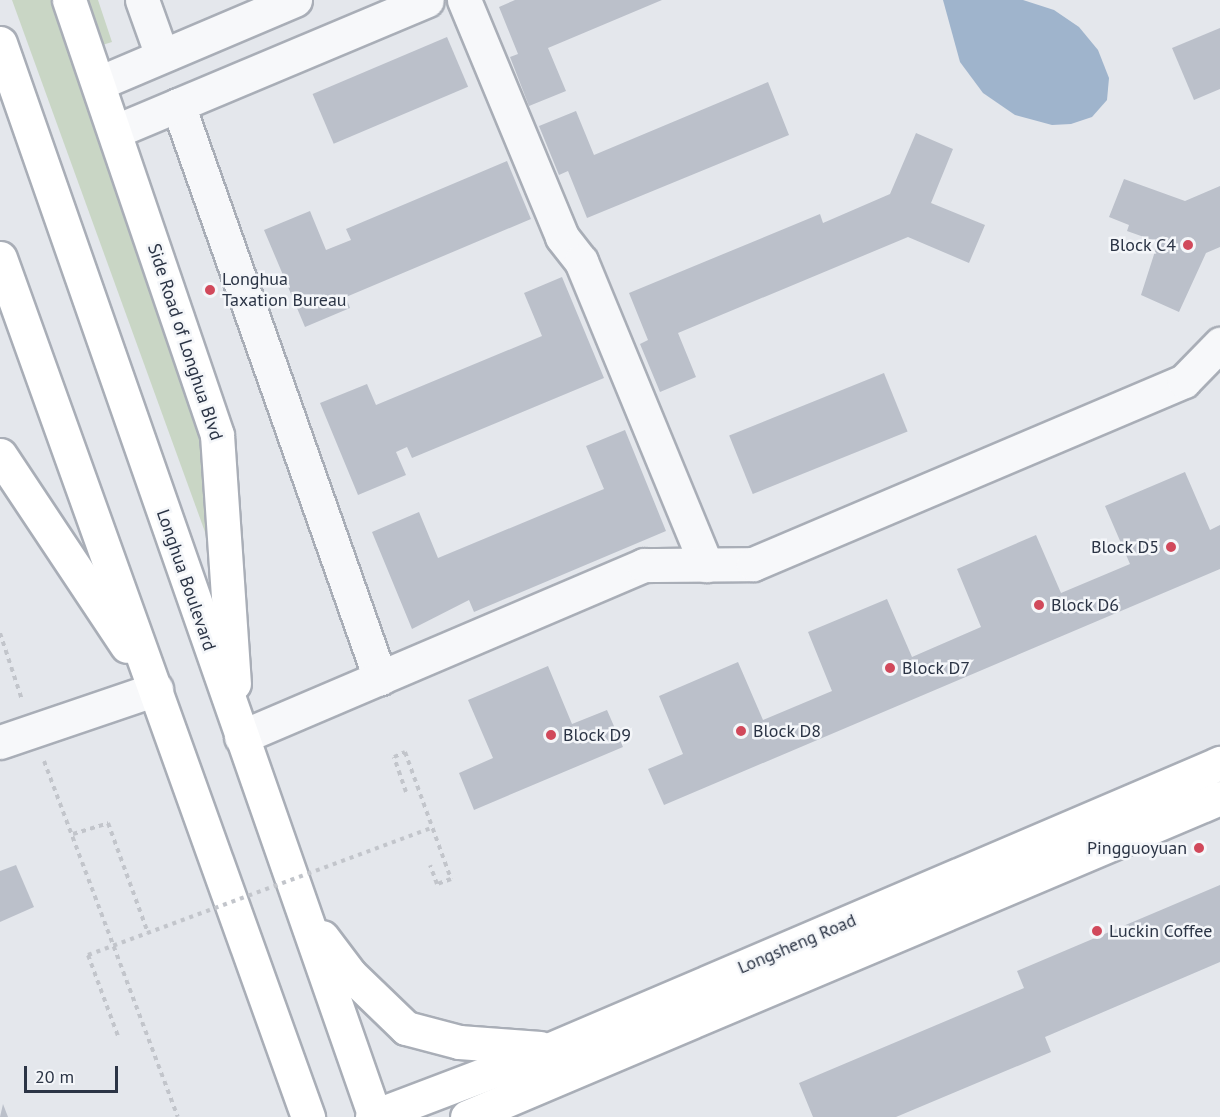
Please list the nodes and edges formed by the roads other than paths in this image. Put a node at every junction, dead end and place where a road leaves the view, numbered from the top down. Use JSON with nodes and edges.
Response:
{"nodes":[{"id":1,"x":69,"y":0,"type":"edge"},
{"id":2,"x":142,"y":0,"type":"edge"},
{"id":3,"x":295,"y":0,"type":"edge"},
{"id":4,"x":427,"y":0,"type":"edge"},
{"id":5,"x":464,"y":0,"type":"edge"},
{"id":6,"x":0,"y":43,"type":"edge"},
{"id":7,"x":162,"y":56,"type":"junction"},
{"id":8,"x":99,"y":83,"type":"junction"},
{"id":9,"x":178,"y":105,"type":"junction"},
{"id":10,"x":116,"y":131,"type":"junction"},
{"id":11,"x":0,"y":258,"type":"edge"},
{"id":12,"x":1220,"y":344,"type":"edge"},
{"id":13,"x":0,"y":455,"type":"edge"},
{"id":14,"x":706,"y":565,"type":"junction"},
{"id":15,"x":380,"y":678,"type":"junction"},
{"id":16,"x":156,"y":689,"type":"junction"},
{"id":17,"x":240,"y":735,"type":"junction"},
{"id":18,"x":0,"y":742,"type":"edge"},
{"id":19,"x":1220,"y":763,"type":"edge"},
{"id":20,"x":1220,"y":798,"type":"edge"},
{"id":21,"x":301,"y":905,"type":"junction"},
{"id":22,"x":557,"y":1064,"type":"junction"},
{"id":23,"x":374,"y":1116,"type":"edge"},
{"id":24,"x":308,"y":1117,"type":"edge"},
{"id":25,"x":467,"y":1117,"type":"edge"},
{"id":26,"x":511,"y":1117,"type":"edge"}],
"edges":[{"from":1,"to":8,"type":"main road","name":"Side Road of Longhua Blvd"},
{"from":2,"to":7,"type":"street"},
{"from":3,"to":7,"type":"street"},
{"from":4,"to":9,"type":"street"},
{"from":5,"to":14,"type":"street"},
{"from":6,"to":17,"type":"main road","name":"Longhua Boulevard"},
{"from":7,"to":8,"type":"street"},
{"from":8,"to":10,"type":"main road","name":"Side Road of Longhua Blvd"},
{"from":9,"to":10,"type":"street"},
{"from":9,"to":15,"type":"street"},
{"from":10,"to":17,"type":"main road","name":"Side Road of Longhua Blvd"},
{"from":11,"to":16,"type":"main road"},
{"from":12,"to":14,"type":"street"},
{"from":13,"to":16,"type":"main road"},
{"from":14,"to":15,"type":"street"},
{"from":15,"to":17,"type":"street"},
{"from":16,"to":18,"type":"street"},
{"from":16,"to":24,"type":"main road"},
{"from":17,"to":21,"type":"main road","name":"Longhua Boulevard"},
{"from":19,"to":22,"type":"main road","name":"Longsheng Road"},
{"from":20,"to":22,"type":"main road","name":"Longsheng Road"},
{"from":21,"to":22,"type":"main road"},
{"from":21,"to":23,"type":"main road","name":"Longhua Boulevard"},
{"from":22,"to":23,"type":"main road","name":"Longsheng Road"},
{"from":22,"to":25,"type":"main road","name":"Longsheng Road"},
{"from":22,"to":26,"type":"main road"}]}
